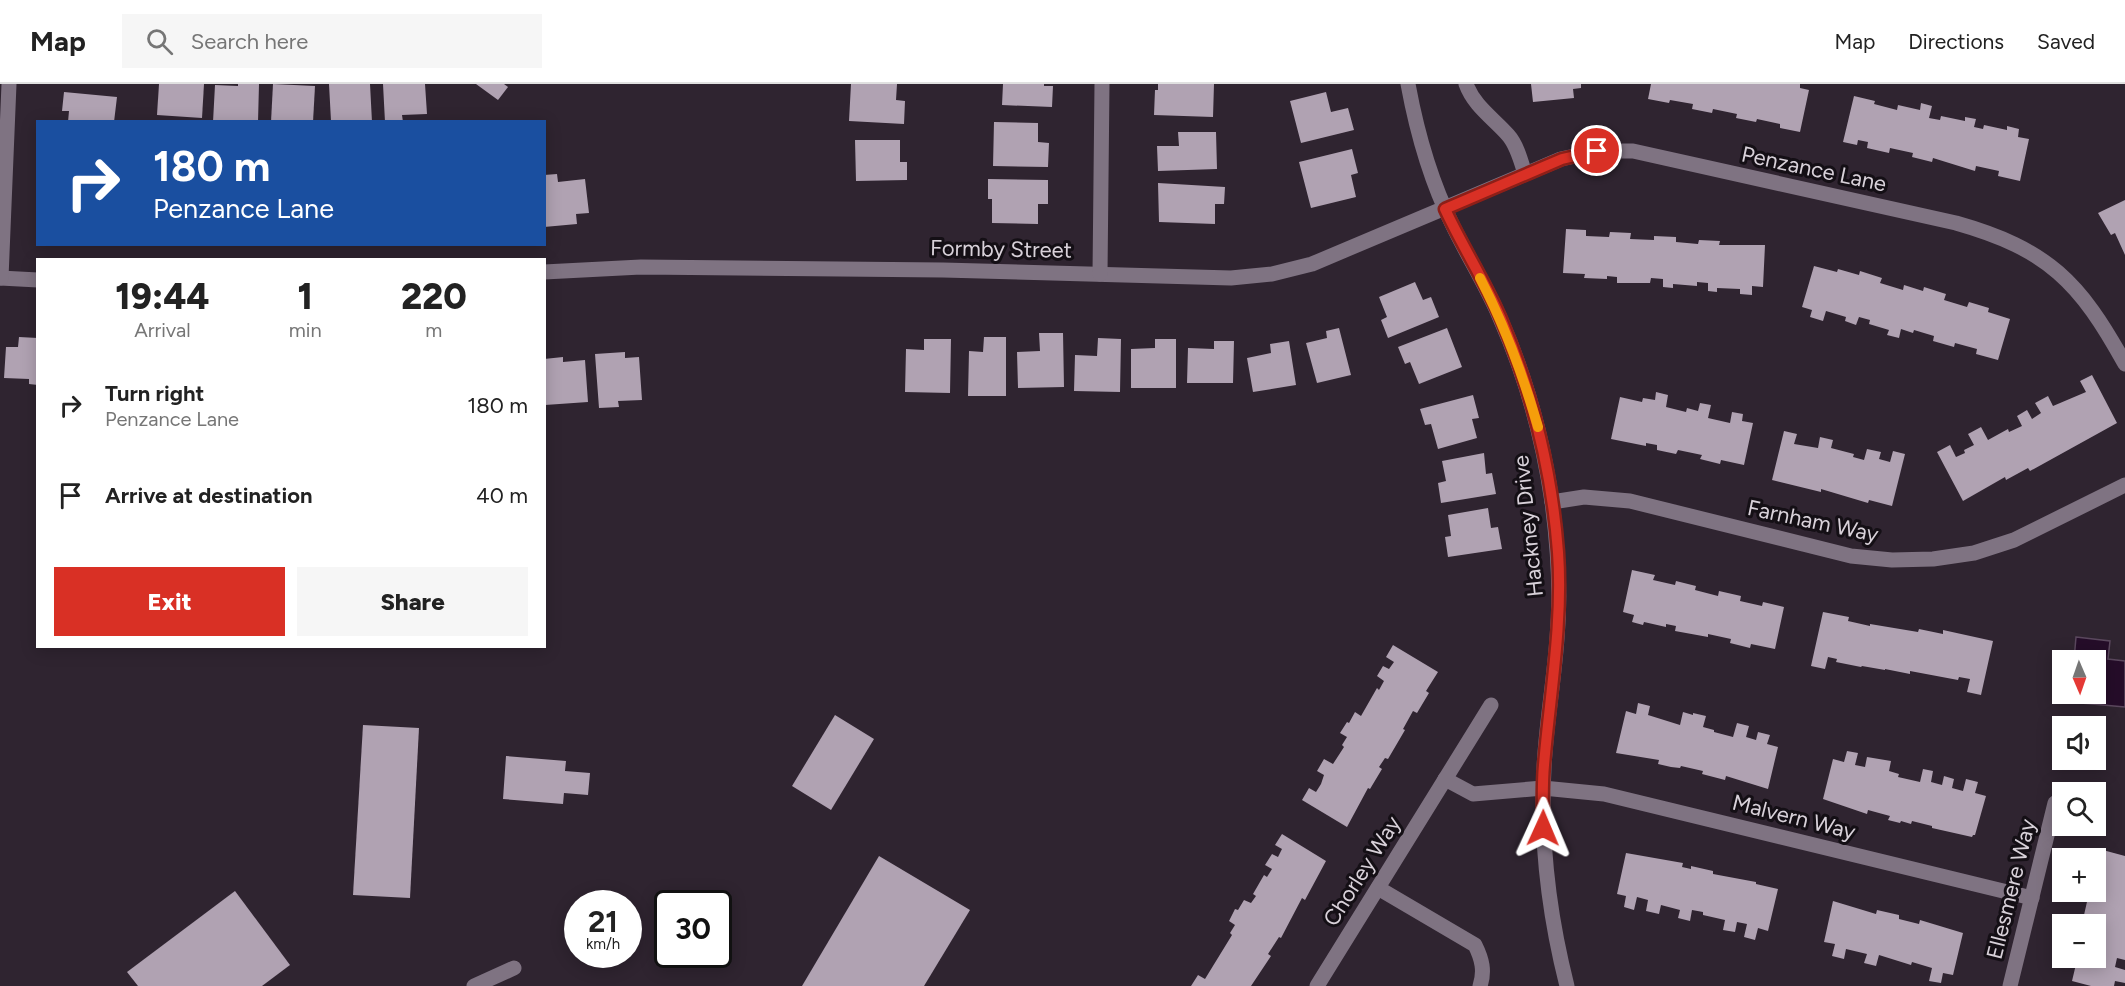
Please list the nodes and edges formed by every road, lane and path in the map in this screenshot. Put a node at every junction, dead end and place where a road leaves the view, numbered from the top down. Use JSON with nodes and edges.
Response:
{"nodes":[{"id":1,"x":9,"y":84,"type":"edge"},
{"id":2,"x":1102,"y":84,"type":"edge"},
{"id":3,"x":1408,"y":84,"type":"edge"},
{"id":4,"x":1466,"y":84,"type":"edge"},
{"id":5,"x":1525,"y":174,"type":"junction"},
{"id":6,"x":1445,"y":209,"type":"junction"},
{"id":7,"x":546,"y":272,"type":"edge"},
{"id":8,"x":1100,"y":274,"type":"junction"},
{"id":9,"x":0,"y":278,"type":"edge"},
{"id":10,"x":36,"y":280,"type":"edge"},
{"id":11,"x":2125,"y":364,"type":"edge"},
{"id":12,"x":2125,"y":485,"type":"edge"},
{"id":13,"x":1552,"y":502,"type":"junction"},
{"id":14,"x":1491,"y":705,"type":"dead end"},
{"id":15,"x":1445,"y":779,"type":"junction"},
{"id":16,"x":1543,"y":788,"type":"junction"},
{"id":17,"x":2052,"y":815,"type":"edge"},
{"id":18,"x":1378,"y":888,"type":"junction"},
{"id":19,"x":2032,"y":898,"type":"junction"},
{"id":20,"x":514,"y":968,"type":"dead end"},
{"id":21,"x":474,"y":986,"type":"edge"},
{"id":22,"x":1317,"y":986,"type":"edge"},
{"id":23,"x":1480,"y":986,"type":"edge"},
{"id":24,"x":1567,"y":986,"type":"edge"},
{"id":25,"x":2010,"y":986,"type":"edge"}],
"edges":[{"from":1,"to":9,"type":"street"},
{"from":2,"to":8,"type":"street"},
{"from":3,"to":6,"type":"street","name":"Hackney Drive"},
{"from":4,"to":5,"type":"street"},
{"from":5,"to":6,"type":"street","name":"Penzance Lane"},
{"from":5,"to":11,"type":"street","name":"Penzance Lane"},
{"from":6,"to":8,"type":"street","name":"Formby Street"},
{"from":6,"to":13,"type":"street","name":"Hackney Drive"},
{"from":7,"to":8,"type":"street","name":"Formby Street"},
{"from":9,"to":10,"type":"street"},
{"from":12,"to":13,"type":"street","name":"Farnham Way"},
{"from":13,"to":16,"type":"street","name":"Hackney Drive"},
{"from":14,"to":15,"type":"street","name":"Chorley Way"},
{"from":15,"to":16,"type":"street"},
{"from":15,"to":18,"type":"street","name":"Chorley Way"},
{"from":16,"to":19,"type":"street","name":"Malvern Way"},
{"from":16,"to":24,"type":"street","name":"Hackney Drive"},
{"from":17,"to":19,"type":"street","name":"Ellesmere Way"},
{"from":18,"to":22,"type":"street","name":"Chorley Way"},
{"from":18,"to":23,"type":"street"},
{"from":19,"to":25,"type":"street","name":"Ellesmere Way"},
{"from":20,"to":21,"type":"street"}]}
